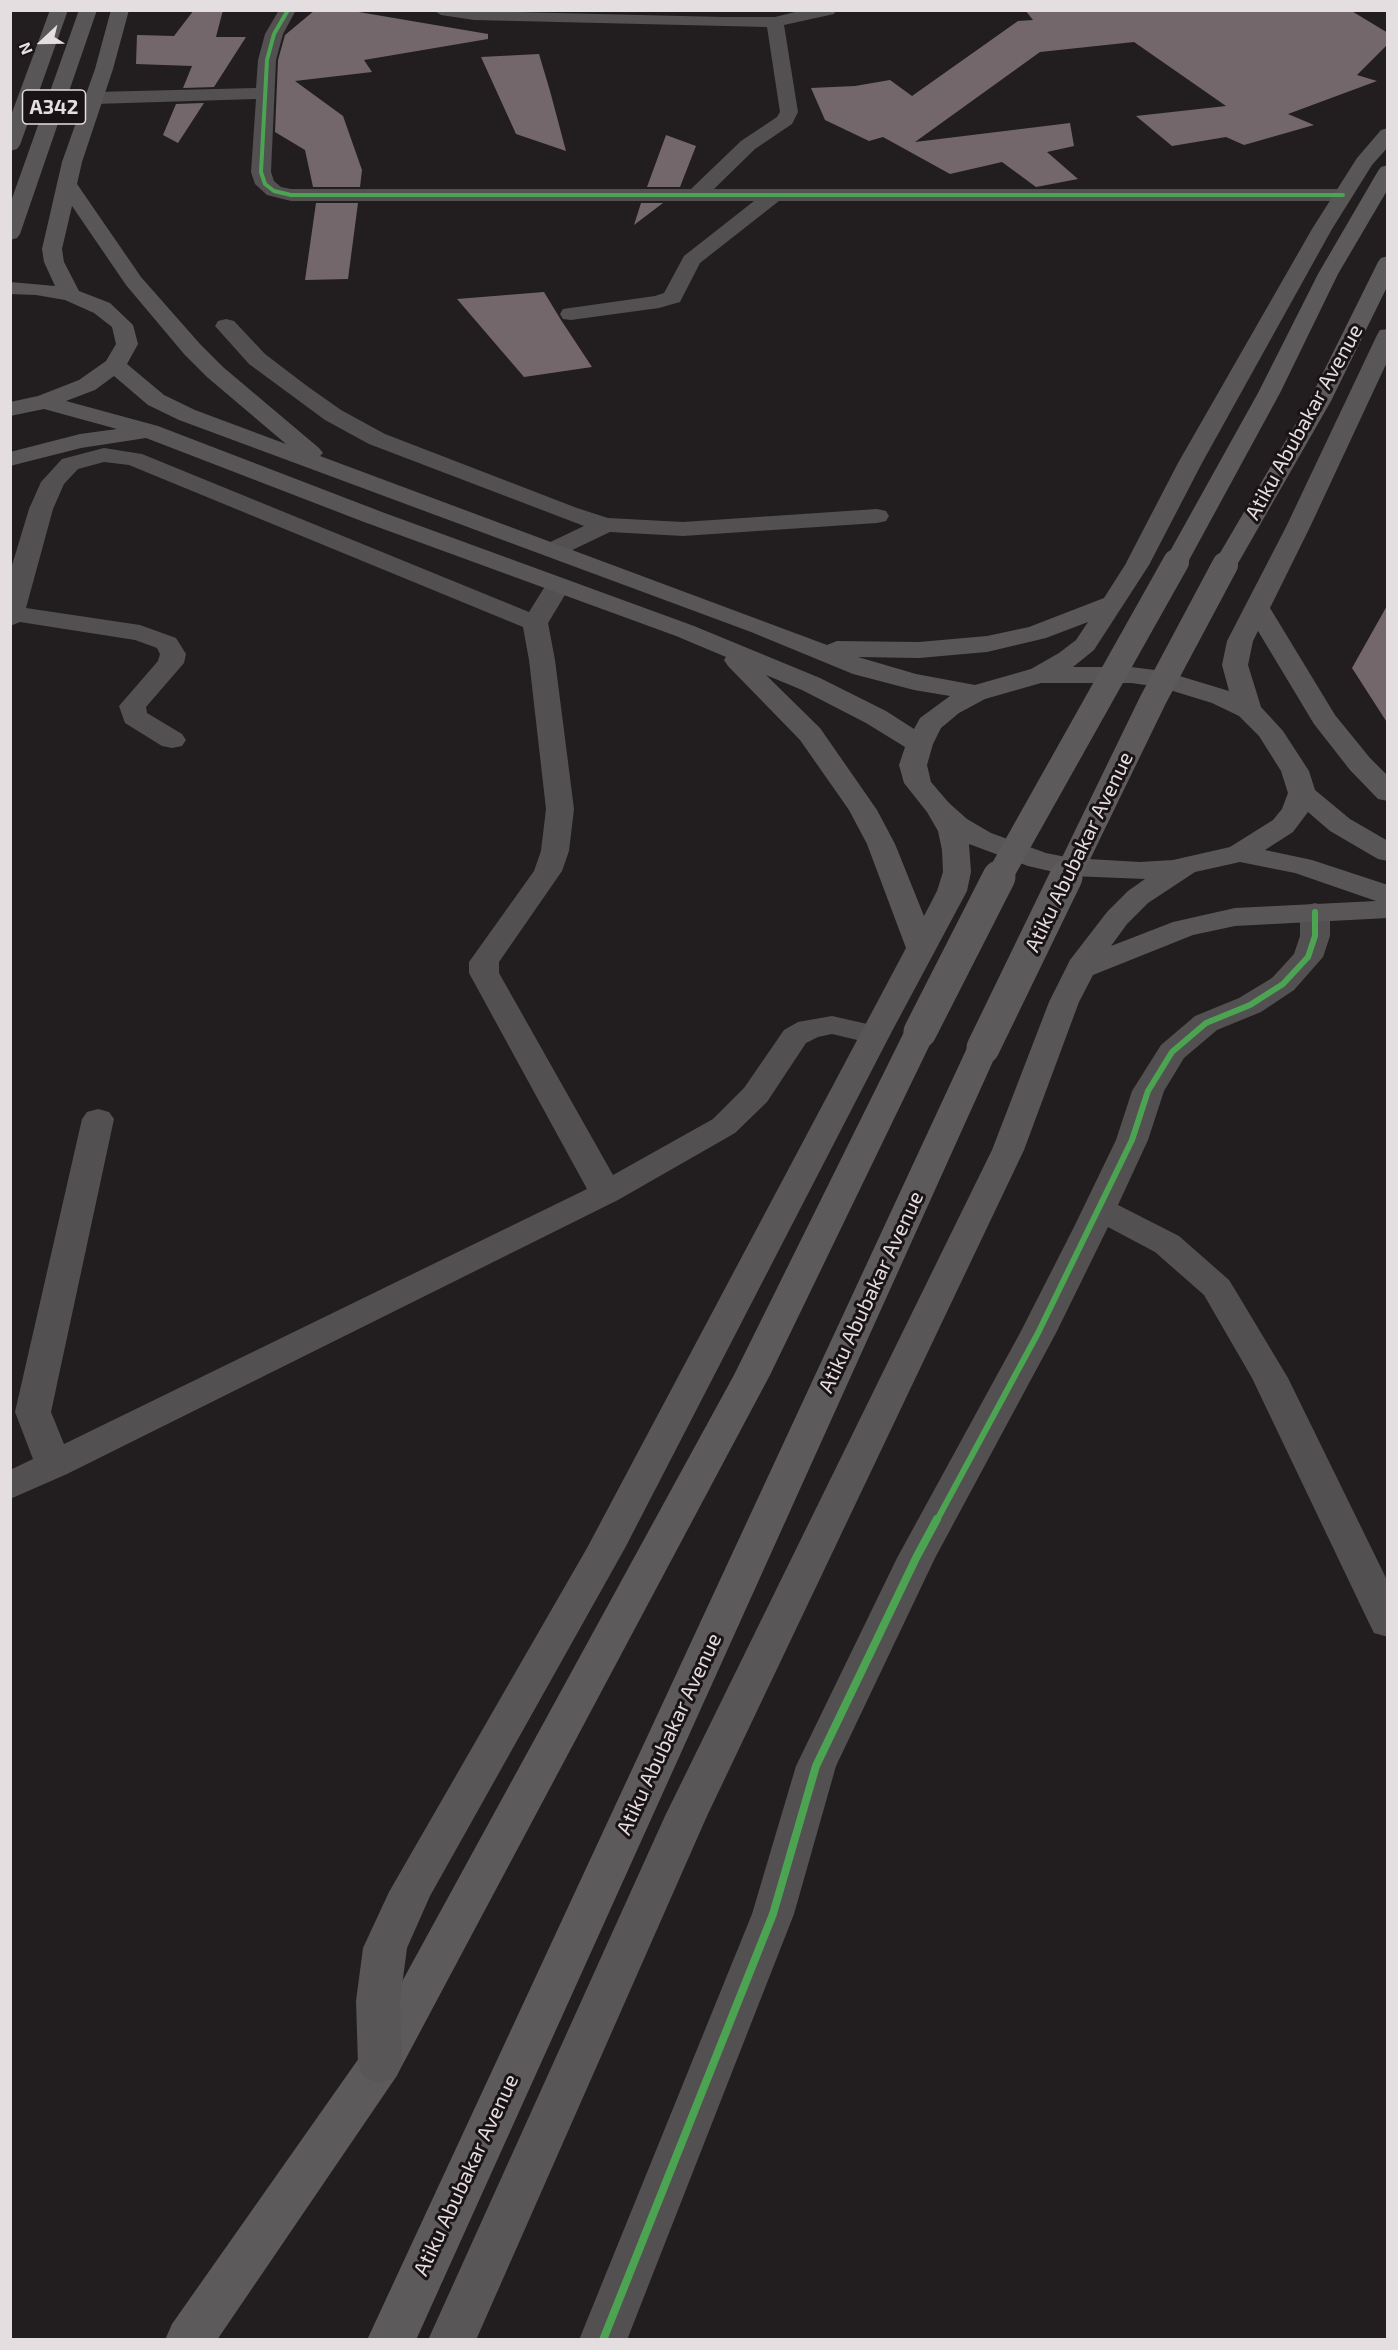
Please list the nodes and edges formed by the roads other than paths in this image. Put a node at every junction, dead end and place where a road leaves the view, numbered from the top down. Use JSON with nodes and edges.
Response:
{"nodes":[{"id":1,"x":59,"y":10,"type":"edge"},
{"id":2,"x":88,"y":10,"type":"edge"},
{"id":3,"x":120,"y":10,"type":"edge"},
{"id":4,"x":288,"y":10,"type":"edge"},
{"id":5,"x":441,"y":10,"type":"edge"},
{"id":6,"x":828,"y":10,"type":"edge"},
{"id":7,"x":775,"y":22,"type":"junction"},
{"id":8,"x":265,"y":93,"type":"junction"},
{"id":9,"x":94,"y":98,"type":"junction"},
{"id":10,"x":1388,"y":134,"type":"edge"},
{"id":11,"x":10,"y":145,"type":"edge"},
{"id":12,"x":1388,"y":171,"type":"edge"},
{"id":13,"x":67,"y":184,"type":"junction"},
{"id":14,"x":697,"y":194,"type":"junction"},
{"id":15,"x":774,"y":195,"type":"junction"},
{"id":16,"x":1343,"y":195,"type":"junction"},
{"id":17,"x":10,"y":234,"type":"edge"},
{"id":18,"x":1388,"y":262,"type":"edge"},
{"id":19,"x":10,"y":288,"type":"edge"},
{"id":20,"x":70,"y":296,"type":"junction"},
{"id":21,"x":571,"y":314,"type":"dead end"},
{"id":22,"x":226,"y":326,"type":"dead end"},
{"id":23,"x":1388,"y":335,"type":"edge"},
{"id":24,"x":115,"y":365,"type":"junction"},
{"id":25,"x":21,"y":410,"type":"edge"},
{"id":26,"x":150,"y":431,"type":"junction"},
{"id":27,"x":10,"y":459,"type":"edge"},
{"id":28,"x":331,"y":469,"type":"junction"},
{"id":29,"x":877,"y":516,"type":"dead end"},
{"id":30,"x":606,"y":525,"type":"junction"},
{"id":31,"x":553,"y":550,"type":"junction"},
{"id":32,"x":558,"y":585,"type":"junction"},
{"id":33,"x":1113,"y":603,"type":"junction"},
{"id":34,"x":1256,"y":606,"type":"junction"},
{"id":35,"x":11,"y":615,"type":"edge"},
{"id":36,"x":535,"y":623,"type":"junction"},
{"id":37,"x":725,"y":648,"type":"junction"},
{"id":38,"x":814,"y":649,"type":"junction"},
{"id":39,"x":1040,"y":675,"type":"junction"},
{"id":40,"x":976,"y":693,"type":"junction"},
{"id":41,"x":1248,"y":710,"type":"junction"},
{"id":42,"x":172,"y":740,"type":"dead end"},
{"id":43,"x":919,"y":744,"type":"junction"},
{"id":44,"x":1382,"y":780,"type":"edge"},
{"id":45,"x":1302,"y":792,"type":"junction"},
{"id":46,"x":939,"y":809,"type":"junction"},
{"id":47,"x":1240,"y":853,"type":"junction"},
{"id":48,"x":1388,"y":853,"type":"edge"},
{"id":49,"x":1184,"y":867,"type":"junction"},
{"id":50,"x":1388,"y":895,"type":"edge"},
{"id":51,"x":1388,"y":909,"type":"edge"},
{"id":52,"x":1314,"y":912,"type":"junction"},
{"id":53,"x":921,"y":948,"type":"junction"},
{"id":54,"x":1080,"y":969,"type":"junction"},
{"id":55,"x":874,"y":1035,"type":"junction"},
{"id":56,"x":98,"y":1119,"type":"dead end"},
{"id":57,"x":606,"y":1193,"type":"junction"},
{"id":58,"x":1099,"y":1209,"type":"junction"},
{"id":59,"x":54,"y":1465,"type":"junction"},
{"id":60,"x":10,"y":1486,"type":"edge"},
{"id":61,"x":1388,"y":1623,"type":"edge"},
{"id":62,"x":380,"y":2064,"type":"junction"},
{"id":63,"x":189,"y":2340,"type":"edge"},
{"id":64,"x":391,"y":2340,"type":"edge"},
{"id":65,"x":452,"y":2340,"type":"edge"},
{"id":66,"x":603,"y":2340,"type":"edge"}],
"edges":[{"from":1,"to":11,"type":"highway","number":"A342"},
{"from":2,"to":17,"type":"highway","number":"A342"},
{"from":3,"to":9,"type":"highway"},
{"from":4,"to":8,"type":"street"},
{"from":5,"to":7,"type":"street"},
{"from":6,"to":7,"type":"street"},
{"from":7,"to":14,"type":"street"},
{"from":8,"to":9,"type":"street"},
{"from":8,"to":14,"type":"street"},
{"from":9,"to":13,"type":"highway"},
{"from":10,"to":16,"type":"highway"},
{"from":12,"to":62,"type":"main road","name":"Atiku Abubakar Avenue","bridge":true},
{"from":13,"to":20,"type":"highway"},
{"from":13,"to":28,"type":"highway"},
{"from":14,"to":15,"type":"street"},
{"from":15,"to":16,"type":"street"},
{"from":15,"to":21,"type":"street"},
{"from":16,"to":33,"type":"highway"},
{"from":18,"to":64,"type":"main road","name":"Atiku Abubakar Avenue","bridge":true},
{"from":19,"to":20,"type":"highway"},
{"from":20,"to":24,"type":"highway"},
{"from":22,"to":30,"type":"street"},
{"from":23,"to":34,"type":"highway"},
{"from":24,"to":25,"type":"highway"},
{"from":24,"to":28,"type":"highway"},
{"from":25,"to":26,"type":"highway"},
{"from":26,"to":27,"type":"highway"},
{"from":26,"to":32,"type":"highway"},
{"from":28,"to":31,"type":"highway"},
{"from":29,"to":30,"type":"street"},
{"from":30,"to":31,"type":"street"},
{"from":31,"to":38,"type":"highway"},
{"from":32,"to":36,"type":"street"},
{"from":32,"to":37,"type":"highway"},
{"from":33,"to":38,"type":"highway"},
{"from":33,"to":39,"type":"highway"},
{"from":34,"to":41,"type":"highway"},
{"from":34,"to":44,"type":"highway"},
{"from":35,"to":36,"type":"street"},
{"from":35,"to":42,"type":"street"},
{"from":36,"to":57,"type":"street"},
{"from":37,"to":43,"type":"highway"},
{"from":37,"to":53,"type":"highway"},
{"from":38,"to":40,"type":"highway"},
{"from":39,"to":40,"type":"highway"},
{"from":39,"to":41,"type":"highway"},
{"from":40,"to":43,"type":"highway"},
{"from":41,"to":45,"type":"highway"},
{"from":43,"to":46,"type":"highway"},
{"from":45,"to":47,"type":"highway"},
{"from":45,"to":48,"type":"highway"},
{"from":46,"to":49,"type":"highway"},
{"from":46,"to":53,"type":"highway"},
{"from":47,"to":49,"type":"highway"},
{"from":47,"to":50,"type":"highway"},
{"from":49,"to":54,"type":"highway"},
{"from":51,"to":52,"type":"highway"},
{"from":52,"to":54,"type":"highway"},
{"from":52,"to":58,"type":"street"},
{"from":53,"to":55,"type":"highway"},
{"from":54,"to":65,"type":"highway"},
{"from":55,"to":57,"type":"street"},
{"from":55,"to":62,"type":"highway"},
{"from":56,"to":59,"type":"street"},
{"from":57,"to":59,"type":"street"},
{"from":58,"to":61,"type":"street"},
{"from":58,"to":66,"type":"street"},
{"from":59,"to":60,"type":"street"},
{"from":62,"to":63,"type":"main road","name":"Atiku Abubakar Avenue"}]}
